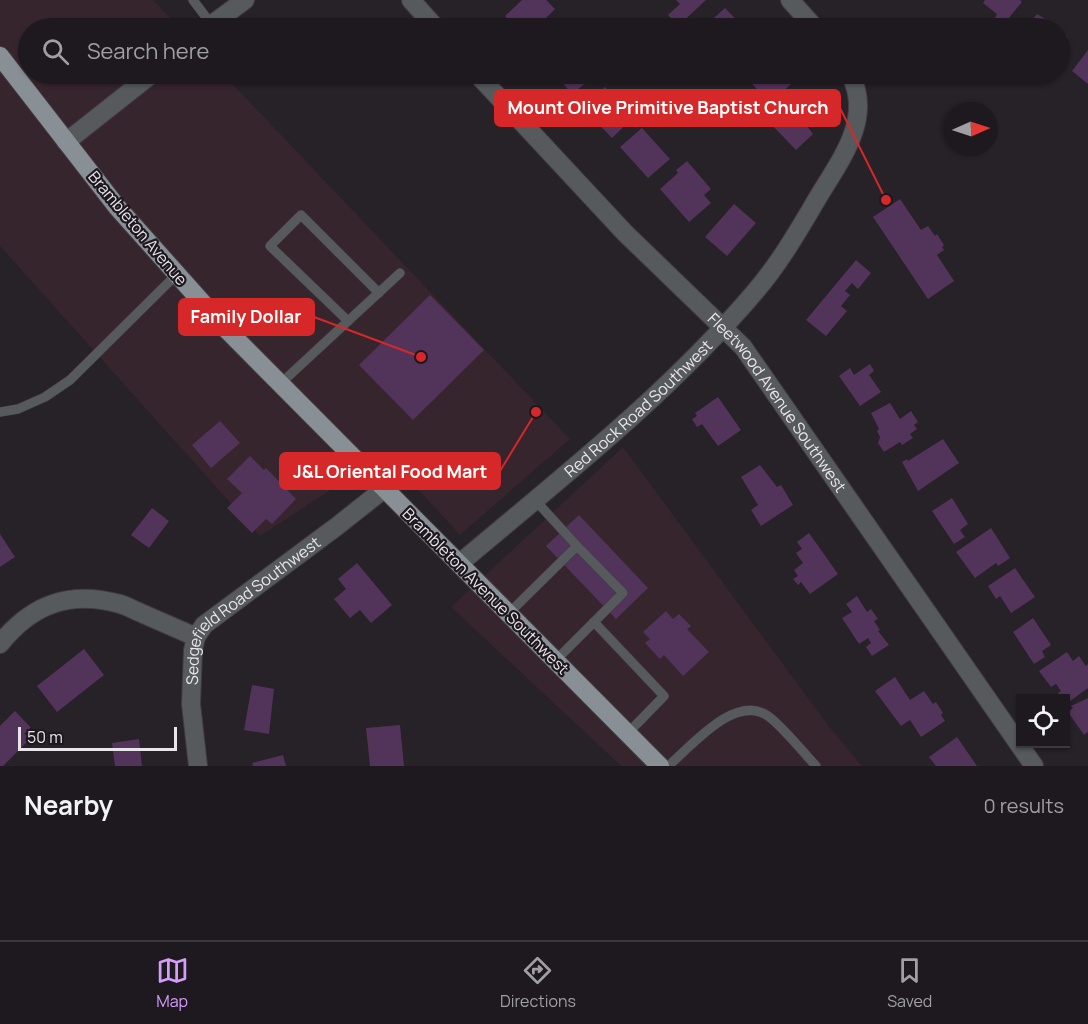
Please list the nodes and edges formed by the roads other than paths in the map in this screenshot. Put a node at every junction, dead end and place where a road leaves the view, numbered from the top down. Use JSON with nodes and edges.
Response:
{"nodes":[{"id":1,"x":193,"y":0,"type":"edge"},
{"id":2,"x":245,"y":0,"type":"edge"},
{"id":3,"x":411,"y":0,"type":"edge"},
{"id":4,"x":790,"y":0,"type":"edge"},
{"id":5,"x":204,"y":18,"type":"edge"},
{"id":6,"x":222,"y":18,"type":"edge"},
{"id":7,"x":427,"y":18,"type":"edge"},
{"id":8,"x":806,"y":18,"type":"edge"},
{"id":9,"x":0,"y":56,"type":"edge"},
{"id":10,"x":18,"y":79,"type":"edge"},
{"id":11,"x":22,"y":84,"type":"edge"},
{"id":12,"x":139,"y":84,"type":"edge"},
{"id":13,"x":486,"y":84,"type":"edge"},
{"id":14,"x":855,"y":84,"type":"edge"},
{"id":15,"x":66,"y":141,"type":"junction"},
{"id":16,"x":400,"y":273,"type":"dead end"},
{"id":17,"x":176,"y":274,"type":"junction"},
{"id":18,"x":379,"y":293,"type":"junction"},
{"id":19,"x":348,"y":321,"type":"junction"},
{"id":20,"x":722,"y":328,"type":"junction"},
{"id":21,"x":280,"y":384,"type":"junction"},
{"id":22,"x":0,"y":412,"type":"edge"},
{"id":23,"x":312,"y":416,"type":"joint"},
{"id":24,"x":384,"y":489,"type":"junction"},
{"id":25,"x":535,"y":500,"type":"junction"},
{"id":26,"x":577,"y":546,"type":"junction"},
{"id":27,"x":460,"y":563,"type":"junction"},
{"id":28,"x":509,"y":613,"type":"junction"},
{"id":29,"x":594,"y":622,"type":"junction"},
{"id":30,"x":196,"y":637,"type":"junction"},
{"id":31,"x":0,"y":644,"type":"edge"},
{"id":32,"x":555,"y":661,"type":"junction"},
{"id":33,"x":628,"y":733,"type":"junction"},
{"id":34,"x":198,"y":766,"type":"edge"},
{"id":35,"x":660,"y":766,"type":"edge"},
{"id":36,"x":668,"y":766,"type":"edge"},
{"id":37,"x":816,"y":766,"type":"edge"},
{"id":38,"x":1035,"y":766,"type":"edge"}],
"edges":[{"from":1,"to":5,"type":"lane"},
{"from":2,"to":6,"type":"street"},
{"from":3,"to":7,"type":"street"},
{"from":4,"to":8,"type":"street"},
{"from":9,"to":10,"type":"main road","name":"Brambleton Avenue"},
{"from":11,"to":15,"type":"main road","name":"Brambleton Avenue"},
{"from":12,"to":15,"type":"street"},
{"from":13,"to":20,"type":"street","name":"Fleetwood Avenue Southwest"},
{"from":14,"to":20,"type":"street","name":"Red Rock Road Southwest"},
{"from":15,"to":17,"type":"main road","name":"Brambleton Avenue"},
{"from":16,"to":18,"type":"lane"},
{"from":17,"to":21,"type":"main road","name":"Brambleton Avenue"},
{"from":17,"to":22,"type":"lane"},
{"from":18,"to":19,"type":"lane"},
{"from":18,"to":19,"type":"lane"},
{"from":19,"to":21,"type":"lane"},
{"from":20,"to":25,"type":"street","name":"Red Rock Road Southwest"},
{"from":20,"to":38,"type":"street","name":"Fleetwood Avenue Southwest"},
{"from":21,"to":23,"type":"main road","name":"Brambleton Avenue"},
{"from":23,"to":24,"type":"main road","name":"Brambleton Avenue Southwest"},
{"from":24,"to":27,"type":"main road","name":"Brambleton Avenue Southwest"},
{"from":24,"to":30,"type":"street","name":"Sedgefield Road Southwest"},
{"from":25,"to":26,"type":"lane"},
{"from":25,"to":27,"type":"street","name":"Red Rock Road Southwest"},
{"from":26,"to":28,"type":"lane"},
{"from":26,"to":29,"type":"lane"},
{"from":27,"to":28,"type":"main road","name":"Brambleton Avenue Southwest"},
{"from":28,"to":32,"type":"main road","name":"Brambleton Avenue Southwest"},
{"from":29,"to":32,"type":"lane"},
{"from":29,"to":33,"type":"lane"},
{"from":30,"to":31,"type":"street"},
{"from":30,"to":34,"type":"street","name":"Sedgefield Road Southwest"},
{"from":32,"to":33,"type":"main road","name":"Brambleton Avenue Southwest"},
{"from":33,"to":35,"type":"main road","name":"Brambleton Avenue Southwest"},
{"from":36,"to":37,"type":"lane"}]}
